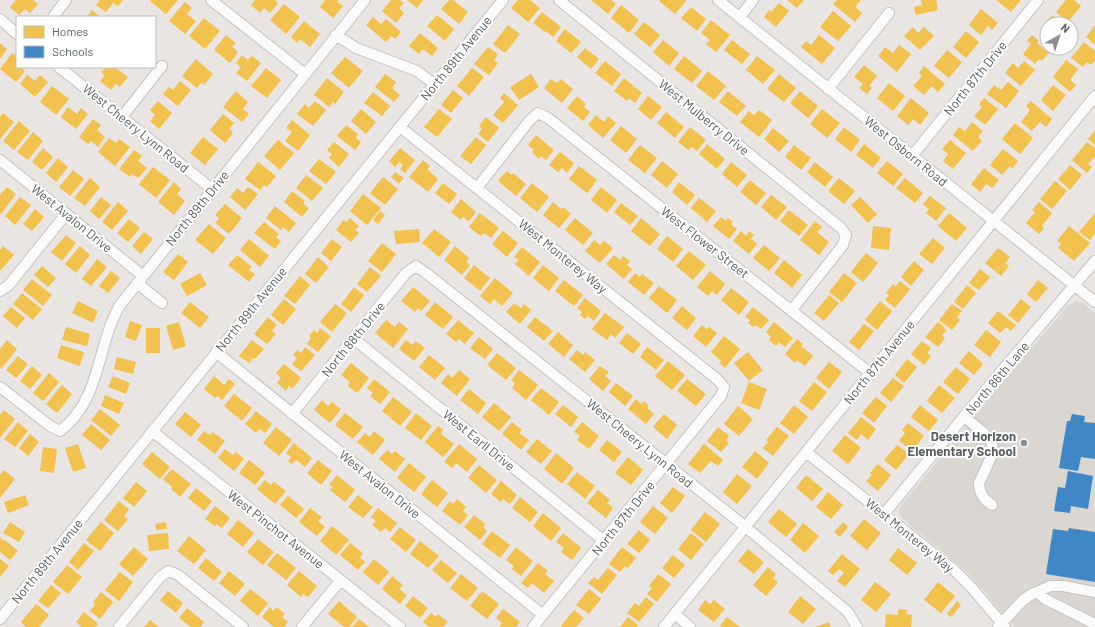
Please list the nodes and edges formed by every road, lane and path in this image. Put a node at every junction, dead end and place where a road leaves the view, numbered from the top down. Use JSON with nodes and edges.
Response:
{"nodes":[{"id":1,"x":66,"y":0,"type":"edge"},
{"id":2,"x":211,"y":0,"type":"edge"},
{"id":3,"x":365,"y":0,"type":"edge"},
{"id":4,"x":503,"y":0,"type":"edge"},
{"id":5,"x":559,"y":0,"type":"edge"},
{"id":6,"x":718,"y":0,"type":"edge"},
{"id":7,"x":753,"y":0,"type":"edge"},
{"id":8,"x":1038,"y":0,"type":"edge"},
{"id":9,"x":889,"y":13,"type":"dead end"},
{"id":10,"x":54,"y":16,"type":"edge"},
{"id":11,"x":740,"y":17,"type":"junction"},
{"id":12,"x":0,"y":19,"type":"edge"},
{"id":13,"x":16,"y":33,"type":"edge"},
{"id":14,"x":336,"y":36,"type":"junction"},
{"id":15,"x":162,"y":66,"type":"dead end"},
{"id":16,"x":60,"y":68,"type":"edge"},
{"id":17,"x":305,"y":74,"type":"junction"},
{"id":18,"x":434,"y":84,"type":"junction"},
{"id":19,"x":828,"y":89,"type":"junction"},
{"id":20,"x":1095,"y":96,"type":"edge"},
{"id":21,"x":122,"y":117,"type":"junction"},
{"id":22,"x":400,"y":127,"type":"junction"},
{"id":23,"x":912,"y":156,"type":"junction"},
{"id":24,"x":0,"y":160,"type":"edge"},
{"id":25,"x":477,"y":188,"type":"junction"},
{"id":26,"x":212,"y":189,"type":"junction"},
{"id":27,"x":66,"y":214,"type":"junction"},
{"id":28,"x":994,"y":221,"type":"junction"},
{"id":29,"x":1095,"y":261,"type":"edge"},
{"id":30,"x":416,"y":266,"type":"joint"},
{"id":31,"x":140,"y":279,"type":"junction"},
{"id":32,"x":1075,"y":286,"type":"junction"},
{"id":33,"x":0,"y":291,"type":"edge"},
{"id":34,"x":1095,"y":302,"type":"edge"},
{"id":35,"x":162,"y":303,"type":"dead end"},
{"id":36,"x":791,"y":311,"type":"junction"},
{"id":37,"x":354,"y":339,"type":"junction"},
{"id":38,"x":216,"y":352,"type":"junction"},
{"id":39,"x":870,"y":373,"type":"junction"},
{"id":40,"x":0,"y":387,"type":"edge"},
{"id":41,"x":724,"y":387,"type":"joint"},
{"id":42,"x":292,"y":414,"type":"junction"},
{"id":43,"x":964,"y":417,"type":"junction"},
{"id":44,"x":152,"y":431,"type":"junction"},
{"id":45,"x":806,"y":452,"type":"junction"},
{"id":46,"x":666,"y":464,"type":"junction"},
{"id":47,"x":992,"y":505,"type":"dead end"},
{"id":48,"x":884,"y":514,"type":"junction"},
{"id":49,"x":745,"y":526,"type":"junction"},
{"id":50,"x":604,"y":541,"type":"junction"},
{"id":51,"x":341,"y":580,"type":"junction"},
{"id":52,"x":1037,"y":592,"type":"junction"},
{"id":53,"x":1095,"y":592,"type":"edge"},
{"id":54,"x":675,"y":614,"type":"junction"},
{"id":55,"x":543,"y":616,"type":"junction"},
{"id":56,"x":0,"y":619,"type":"edge"},
{"id":57,"x":1095,"y":624,"type":"edge"},
{"id":58,"x":1001,"y":626,"type":"edge"},
{"id":59,"x":119,"y":627,"type":"edge"},
{"id":60,"x":243,"y":627,"type":"edge"},
{"id":61,"x":302,"y":627,"type":"edge"},
{"id":62,"x":400,"y":627,"type":"edge"},
{"id":63,"x":533,"y":627,"type":"edge"},
{"id":64,"x":664,"y":627,"type":"edge"},
{"id":65,"x":690,"y":627,"type":"edge"},
{"id":66,"x":857,"y":627,"type":"edge"}],
"edges":[{"from":1,"to":10,"type":"street"},
{"from":2,"to":17,"type":"street"},
{"from":3,"to":14,"type":"street","name":"North 89th Drive"},
{"from":4,"to":18,"type":"street","name":"North 89th Avenue"},
{"from":5,"to":36,"type":"street","name":"West Mulberry Drive"},
{"from":6,"to":11,"type":"street","name":"West Osborn Road"},
{"from":7,"to":11,"type":"street"},
{"from":8,"to":23,"type":"street","name":"North 87th Drive"},
{"from":9,"to":19,"type":"street"},
{"from":11,"to":19,"type":"street","name":"West Osborn Road"},
{"from":12,"to":13,"type":"street"},
{"from":14,"to":17,"type":"street","name":"North 89th Drive"},
{"from":14,"to":18,"type":"street"},
{"from":15,"to":21,"type":"street"},
{"from":16,"to":21,"type":"street","name":"West Cheery Lynn Road"},
{"from":17,"to":26,"type":"street","name":"North 89th Drive"},
{"from":18,"to":22,"type":"street","name":"North 89th Avenue"},
{"from":19,"to":23,"type":"street","name":"West Osborn Road"},
{"from":20,"to":28,"type":"street","name":"North 87th Avenue"},
{"from":21,"to":26,"type":"street","name":"West Cheery Lynn Road"},
{"from":22,"to":25,"type":"street","name":"West Monterey Way"},
{"from":22,"to":38,"type":"street","name":"North 89th Avenue"},
{"from":23,"to":28,"type":"street","name":"West Osborn Road"},
{"from":24,"to":27,"type":"street","name":"West Avalon Drive"},
{"from":25,"to":36,"type":"street","name":"West Flower Street"},
{"from":25,"to":41,"type":"street","name":"West Monterey Way"},
{"from":26,"to":31,"type":"street","name":"North 89th Drive"},
{"from":27,"to":31,"type":"street","name":"West Avalon Drive"},
{"from":27,"to":33,"type":"street"},
{"from":28,"to":32,"type":"street","name":"West Osborn Road"},
{"from":28,"to":39,"type":"street","name":"North 87th Avenue"},
{"from":29,"to":32,"type":"street","name":"North 86th Lane"},
{"from":30,"to":37,"type":"street","name":"North 88th Drive"},
{"from":30,"to":46,"type":"street","name":"West Cheery Lynn Road"},
{"from":31,"to":35,"type":"street","name":"West Avalon Drive"},
{"from":31,"to":40,"type":"street","name":"North 89th Drive"},
{"from":32,"to":34,"type":"street","name":"West Osborn Road"},
{"from":32,"to":43,"type":"street","name":"North 86th Lane"},
{"from":36,"to":39,"type":"street","name":"West Flower Street"},
{"from":37,"to":42,"type":"street","name":"North 88th Drive"},
{"from":37,"to":50,"type":"street","name":"West Earll Drive"},
{"from":38,"to":42,"type":"street","name":"West Avalon Drive"},
{"from":38,"to":44,"type":"street","name":"North 89th Avenue"},
{"from":39,"to":45,"type":"street","name":"North 87th Avenue"},
{"from":41,"to":46,"type":"street","name":"North 87th Drive"},
{"from":42,"to":55,"type":"street","name":"West Avalon Drive"},
{"from":43,"to":47,"type":"street"},
{"from":43,"to":48,"type":"street","name":"North 86th Lane"},
{"from":44,"to":51,"type":"street","name":"West Pinchot Avenue"},
{"from":44,"to":56,"type":"street","name":"North 89th Avenue"},
{"from":45,"to":48,"type":"street","name":"West Monterey Way"},
{"from":45,"to":49,"type":"street","name":"North 87th Avenue"},
{"from":46,"to":49,"type":"street","name":"West Cheery Lynn Road"},
{"from":46,"to":50,"type":"street","name":"North 87th Drive"},
{"from":48,"to":58,"type":"street","name":"West Monterey Way"},
{"from":49,"to":54,"type":"street","name":"North 87th Avenue"},
{"from":49,"to":66,"type":"street","name":"West Cheery Lynn Road"},
{"from":50,"to":55,"type":"street","name":"North 87th Drive"},
{"from":51,"to":61,"type":"street"},
{"from":51,"to":62,"type":"street","name":"West Pinchot Avenue"},
{"from":52,"to":53,"type":"street"},
{"from":52,"to":57,"type":"street"},
{"from":52,"to":58,"type":"street"},
{"from":54,"to":64,"type":"street","name":"North 87th Avenue"},
{"from":54,"to":65,"type":"street"},
{"from":55,"to":63,"type":"street","name":"North 87th Drive"},
{"from":59,"to":60,"type":"street"}]}
